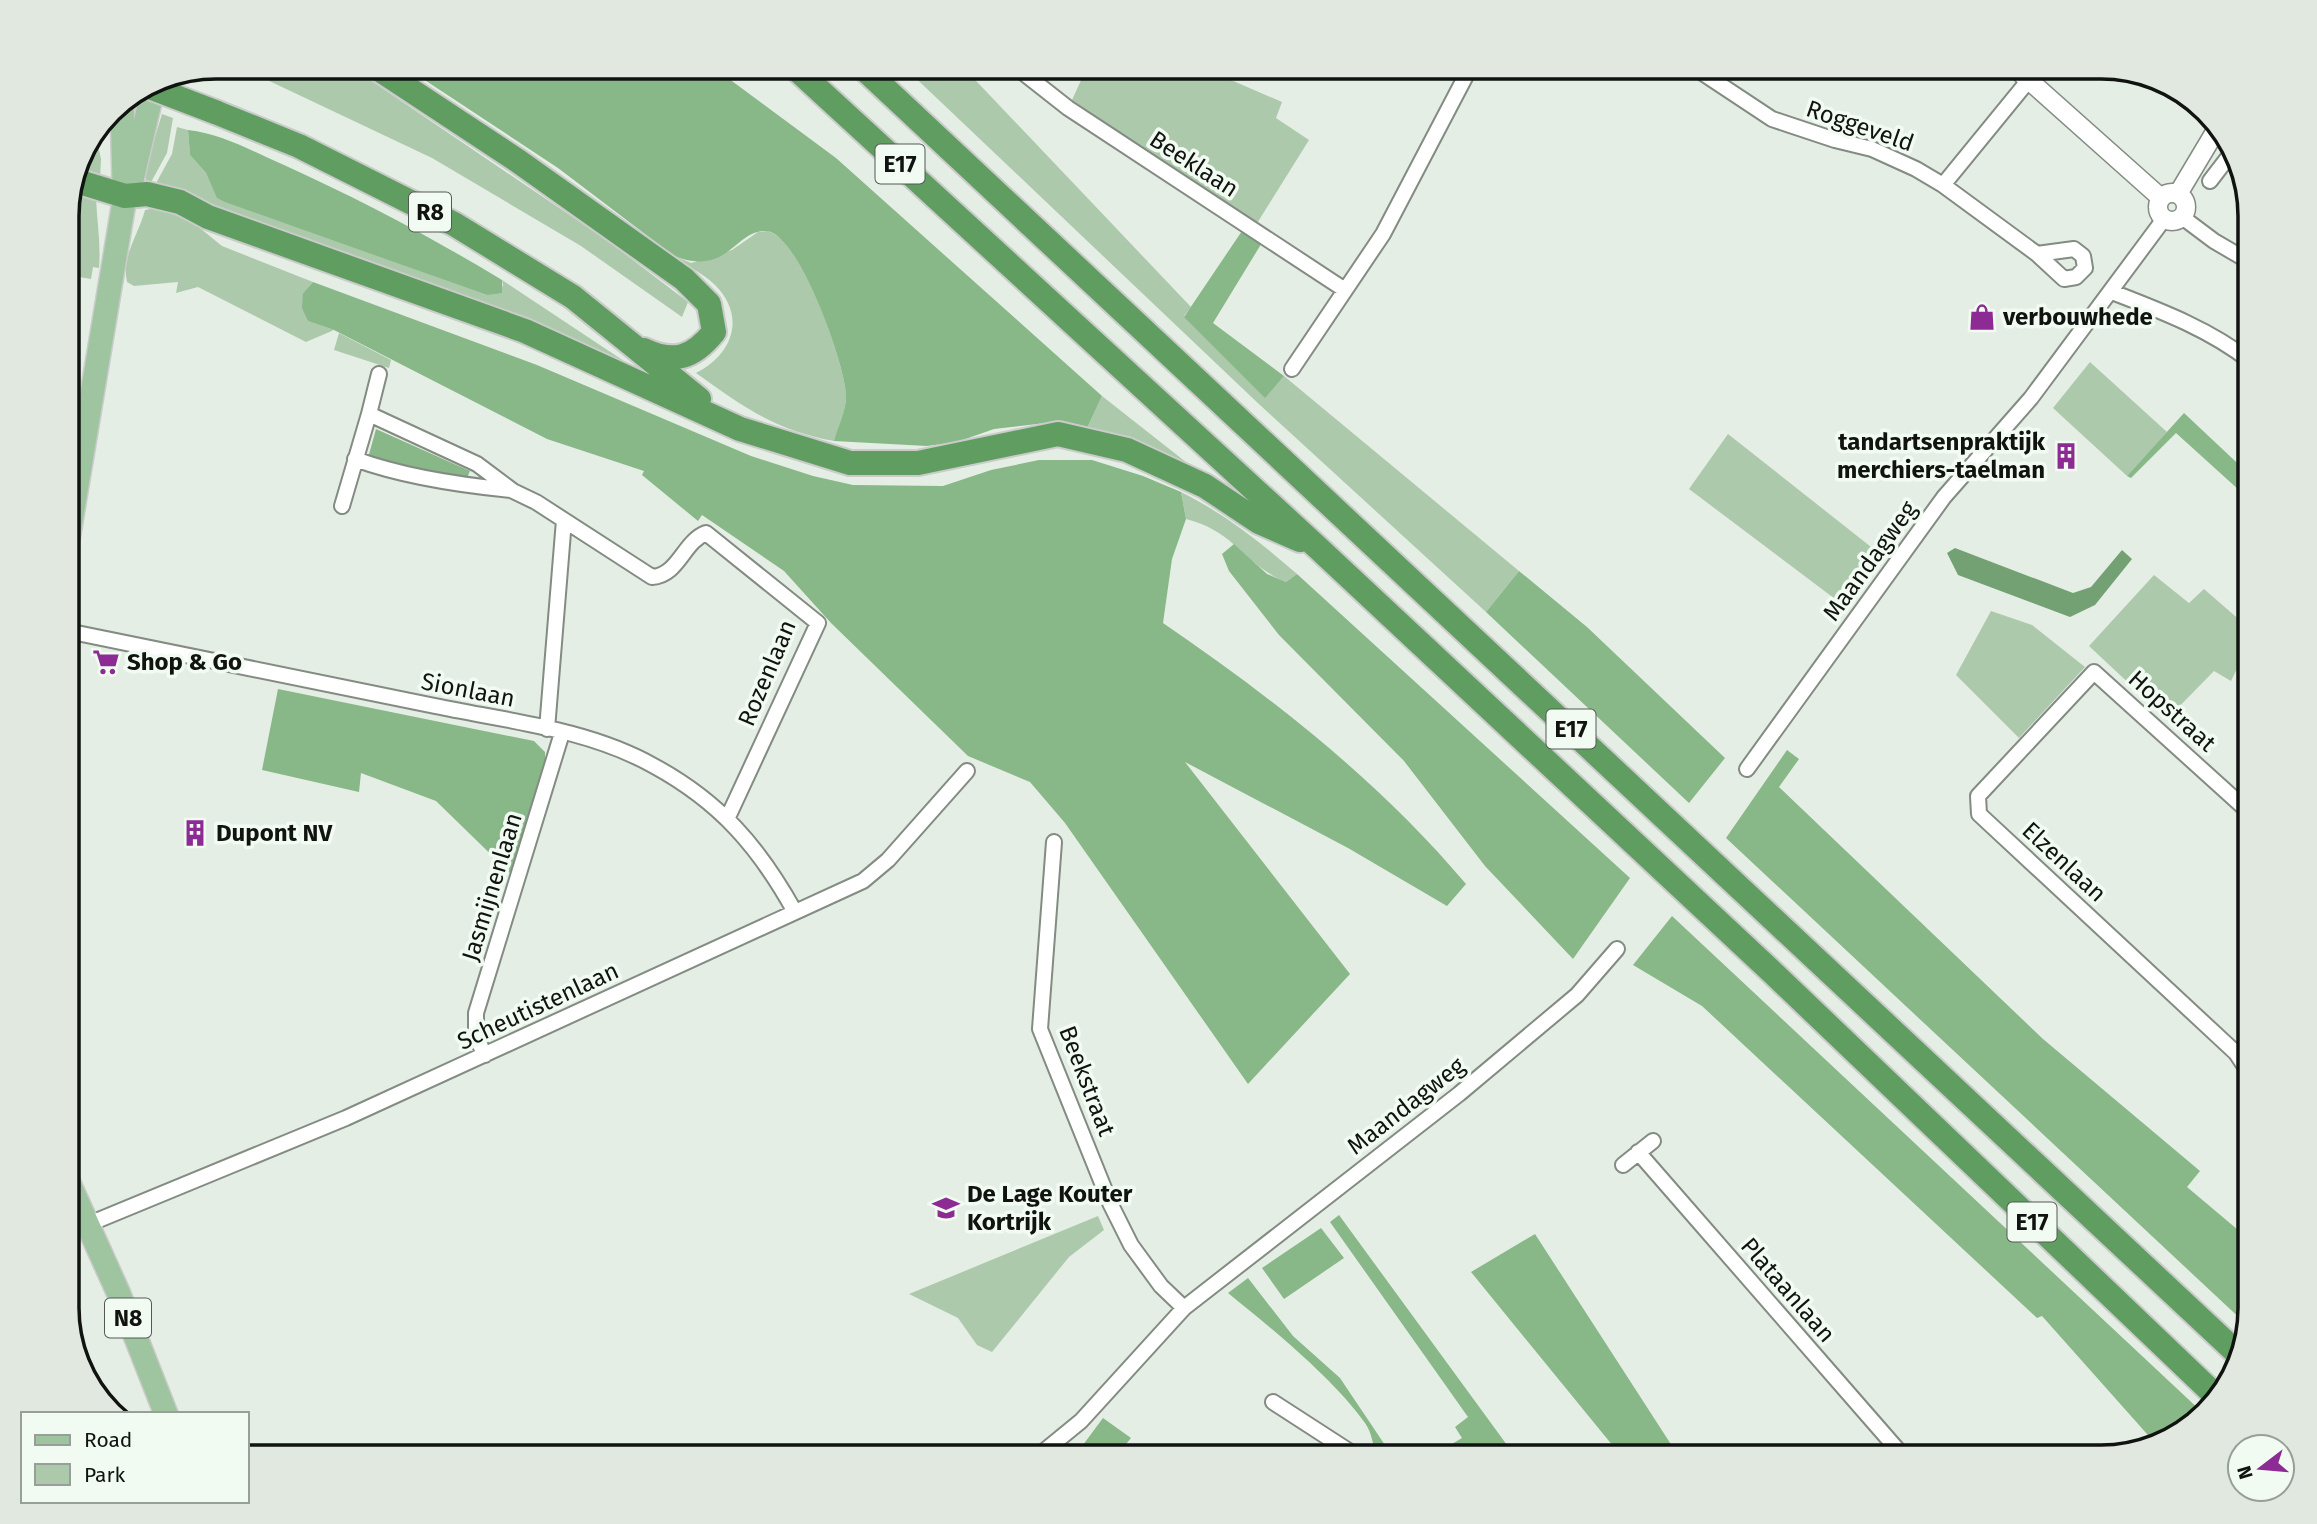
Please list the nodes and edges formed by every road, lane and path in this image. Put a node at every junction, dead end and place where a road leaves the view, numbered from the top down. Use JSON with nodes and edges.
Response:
{"nodes":[{"id":1,"x":394,"y":79,"type":"edge"},
{"id":2,"x":807,"y":79,"type":"edge"},
{"id":3,"x":875,"y":79,"type":"edge"},
{"id":4,"x":1031,"y":79,"type":"edge"},
{"id":5,"x":1464,"y":79,"type":"edge"},
{"id":6,"x":1712,"y":79,"type":"edge"},
{"id":7,"x":2028,"y":81,"type":"joint"},
{"id":8,"x":160,"y":91,"type":"edge"},
{"id":9,"x":152,"y":95,"type":"edge"},
{"id":10,"x":122,"y":116,"type":"edge"},
{"id":11,"x":2212,"y":135,"type":"edge"},
{"id":12,"x":2226,"y":160,"type":"edge"},
{"id":13,"x":2210,"y":181,"type":"dead end"},
{"id":14,"x":83,"y":183,"type":"edge"},
{"id":15,"x":1943,"y":185,"type":"junction"},
{"id":16,"x":125,"y":196,"type":"junction"},
{"id":17,"x":2169,"y":196,"type":"junction"},
{"id":18,"x":2173,"y":218,"type":"junction"},
{"id":19,"x":2037,"y":254,"type":"dead end"},
{"id":20,"x":2238,"y":255,"type":"edge"},
{"id":21,"x":1345,"y":290,"type":"junction"},
{"id":22,"x":2112,"y":292,"type":"junction"},
{"id":23,"x":628,"y":342,"type":"junction"},
{"id":24,"x":2238,"y":354,"type":"edge"},
{"id":25,"x":1292,"y":369,"type":"dead end"},
{"id":26,"x":379,"y":374,"type":"dead end"},
{"id":27,"x":369,"y":414,"type":"junction"},
{"id":28,"x":740,"y":429,"type":"junction"},
{"id":29,"x":355,"y":459,"type":"junction"},
{"id":30,"x":79,"y":473,"type":"edge"},
{"id":31,"x":513,"y":491,"type":"junction"},
{"id":32,"x":342,"y":506,"type":"dead end"},
{"id":33,"x":564,"y":520,"type":"junction"},
{"id":34,"x":1317,"y":547,"type":"junction"},
{"id":35,"x":79,"y":633,"type":"edge"},
{"id":36,"x":2094,"y":672,"type":"joint"},
{"id":37,"x":547,"y":729,"type":"junction"},
{"id":38,"x":562,"y":733,"type":"junction"},
{"id":39,"x":1747,"y":769,"type":"dead end"},
{"id":40,"x":967,"y":771,"type":"dead end"},
{"id":41,"x":2238,"y":802,"type":"edge"},
{"id":42,"x":728,"y":817,"type":"junction"},
{"id":43,"x":1054,"y":842,"type":"dead end"},
{"id":44,"x":795,"y":912,"type":"junction"},
{"id":45,"x":1617,"y":949,"type":"dead end"},
{"id":46,"x":485,"y":1055,"type":"junction"},
{"id":47,"x":2238,"y":1057,"type":"edge"},
{"id":48,"x":1653,"y":1141,"type":"dead end"},
{"id":49,"x":1638,"y":1152,"type":"junction"},
{"id":50,"x":1623,"y":1165,"type":"dead end"},
{"id":51,"x":79,"y":1204,"type":"edge"},
{"id":52,"x":89,"y":1224,"type":"junction"},
{"id":53,"x":79,"y":1228,"type":"edge"},
{"id":54,"x":1184,"y":1308,"type":"junction"},
{"id":55,"x":2232,"y":1349,"type":"edge"},
{"id":56,"x":2211,"y":1391,"type":"edge"},
{"id":57,"x":1273,"y":1402,"type":"dead end"},
{"id":58,"x":165,"y":1412,"type":"edge"},
{"id":59,"x":1052,"y":1445,"type":"edge"},
{"id":60,"x":1338,"y":1445,"type":"edge"},
{"id":61,"x":1893,"y":1445,"type":"edge"}],
"edges":[{"from":1,"to":23,"type":"highway"},
{"from":2,"to":34,"type":"highway","number":"E17"},
{"from":3,"to":55,"type":"highway","number":"E17"},
{"from":4,"to":21,"type":"street","name":"Beeklaan"},
{"from":5,"to":21,"type":"street"},
{"from":6,"to":15,"type":"street","name":"Roggeveld"},
{"from":7,"to":15,"type":"street"},
{"from":7,"to":17,"type":"street"},
{"from":8,"to":23,"type":"highway","number":"R8","bridge":true},
{"from":9,"to":16,"type":"main road"},
{"from":10,"to":16,"type":"main road"},
{"from":11,"to":17,"type":"street"},
{"from":12,"to":13,"type":"street"},
{"from":14,"to":16,"type":"highway"},
{"from":15,"to":19,"type":"street","name":"Roggeveld"},
{"from":16,"to":28,"type":"highway"},
{"from":16,"to":30,"type":"main road"},
{"from":17,"to":18,"type":"street"},
{"from":17,"to":18,"type":"street"},
{"from":18,"to":20,"type":"street"},
{"from":18,"to":22,"type":"street","name":"Maandagweg"},
{"from":21,"to":25,"type":"street"},
{"from":22,"to":24,"type":"street"},
{"from":22,"to":39,"type":"street","name":"Maandagweg"},
{"from":23,"to":28,"type":"highway"},
{"from":26,"to":27,"type":"street"},
{"from":27,"to":29,"type":"street"},
{"from":27,"to":31,"type":"street","name":"Rozenlaan"},
{"from":28,"to":34,"type":"highway"},
{"from":29,"to":31,"type":"street","name":"Rozenlaan"},
{"from":29,"to":32,"type":"street"},
{"from":31,"to":33,"type":"street","name":"Rozenlaan"},
{"from":33,"to":37,"type":"street"},
{"from":33,"to":42,"type":"street","name":"Rozenlaan"},
{"from":34,"to":56,"type":"highway","number":"E17"},
{"from":35,"to":37,"type":"street","name":"Sionlaan"},
{"from":36,"to":41,"type":"street","name":"Hopstraat"},
{"from":36,"to":47,"type":"street","name":"Elzenlaan"},
{"from":37,"to":38,"type":"street","name":"Sionlaan"},
{"from":38,"to":42,"type":"street","name":"Sionlaan"},
{"from":38,"to":46,"type":"street","name":"Jasmijnenlaan"},
{"from":40,"to":44,"type":"street","name":"Scheutistenlaan"},
{"from":42,"to":44,"type":"street","name":"Sionlaan"},
{"from":43,"to":54,"type":"street","name":"Beekstraat"},
{"from":44,"to":46,"type":"street","name":"Scheutistenlaan"},
{"from":45,"to":54,"type":"street","name":"Maandagweg"},
{"from":46,"to":52,"type":"street","name":"Scheutistenlaan"},
{"from":48,"to":49,"type":"street"},
{"from":49,"to":50,"type":"street"},
{"from":49,"to":61,"type":"street","name":"Plataanlaan"},
{"from":51,"to":52,"type":"main road","number":"N8"},
{"from":52,"to":53,"type":"street","name":"Scheutistenlaan"},
{"from":52,"to":58,"type":"main road","number":"N8"},
{"from":54,"to":59,"type":"street"},
{"from":57,"to":60,"type":"street"}]}
